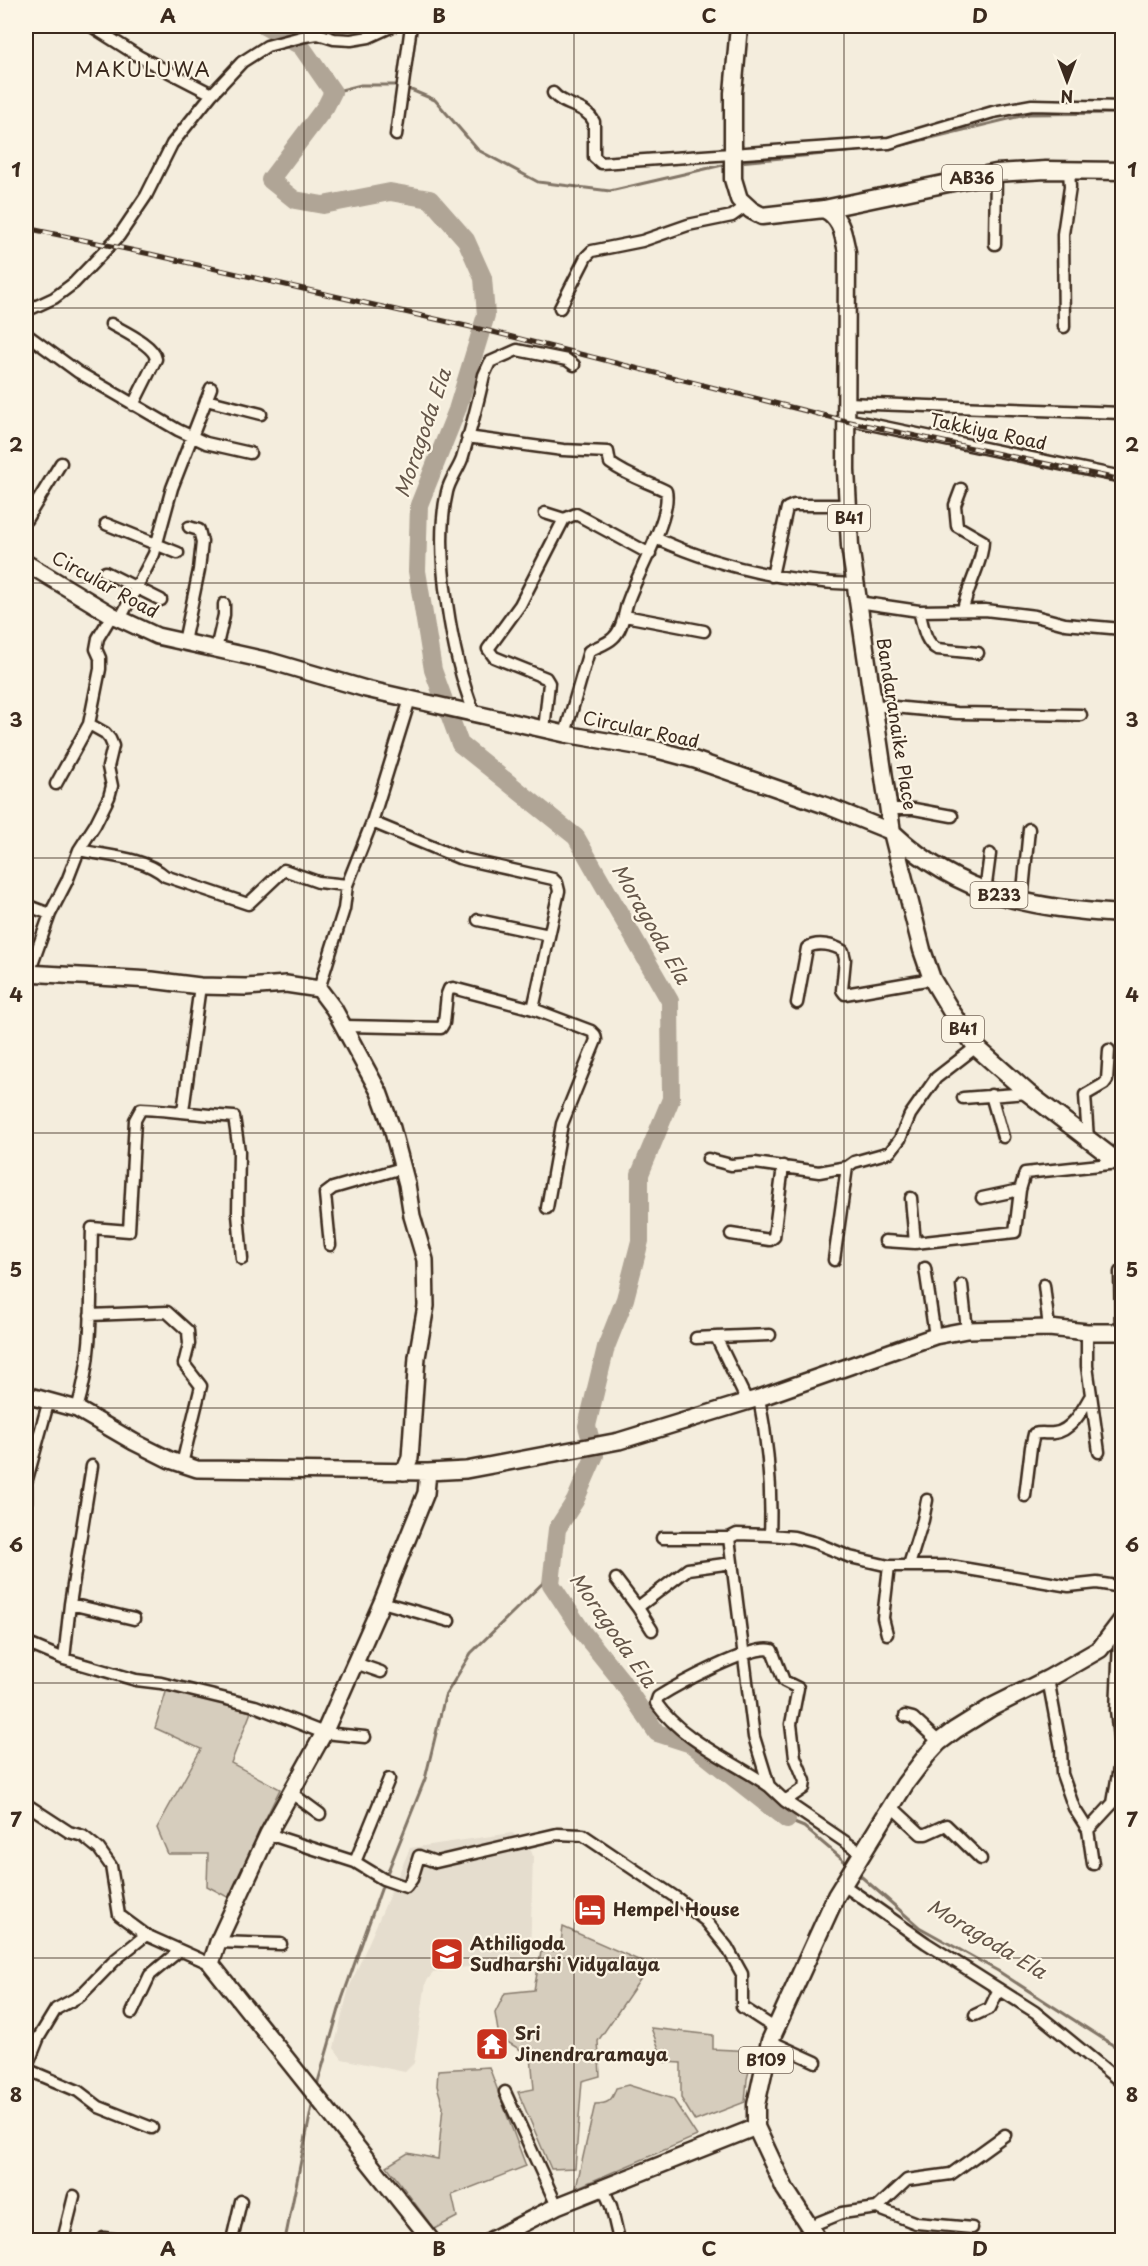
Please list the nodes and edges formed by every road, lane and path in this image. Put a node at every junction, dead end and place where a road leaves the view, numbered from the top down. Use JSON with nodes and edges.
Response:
{"nodes":[{"id":1,"x":393,"y":26,"type":"edge"},
{"id":2,"x":411,"y":26,"type":"edge"},
{"id":3,"x":739,"y":26,"type":"edge"},
{"id":4,"x":98,"y":27,"type":"edge"},
{"id":5,"x":553,"y":93,"type":"dead end"},
{"id":6,"x":212,"y":94,"type":"junction"},
{"id":7,"x":1122,"y":107,"type":"edge"},
{"id":8,"x":396,"y":135,"type":"dead end"},
{"id":9,"x":732,"y":156,"type":"junction"},
{"id":10,"x":1070,"y":170,"type":"junction"},
{"id":11,"x":1122,"y":171,"type":"edge"},
{"id":12,"x":996,"y":173,"type":"junction"},
{"id":13,"x":746,"y":206,"type":"junction"},
{"id":14,"x":824,"y":209,"type":"junction"},
{"id":15,"x":995,"y":244,"type":"dead end"},
{"id":16,"x":560,"y":308,"type":"dead end"},
{"id":17,"x":26,"y":311,"type":"edge"},
{"id":18,"x":111,"y":324,"type":"dead end"},
{"id":19,"x":1064,"y":327,"type":"dead end"},
{"id":20,"x":26,"y":334,"type":"edge"},
{"id":21,"x":574,"y":364,"type":"dead end"},
{"id":22,"x":210,"y":388,"type":"dead end"},
{"id":23,"x":208,"y":400,"type":"junction"},
{"id":24,"x":133,"y":405,"type":"junction"},
{"id":25,"x":846,"y":411,"type":"junction"},
{"id":26,"x":1122,"y":413,"type":"edge"},
{"id":27,"x":261,"y":414,"type":"dead end"},
{"id":28,"x":192,"y":437,"type":"junction"},
{"id":29,"x":467,"y":437,"type":"junction"},
{"id":30,"x":250,"y":453,"type":"dead end"},
{"id":31,"x":62,"y":463,"type":"dead end"},
{"id":32,"x":1122,"y":477,"type":"edge"},
{"id":33,"x":961,"y":489,"type":"dead end"},
{"id":34,"x":848,"y":506,"type":"junction"},
{"id":35,"x":545,"y":513,"type":"dead end"},
{"id":36,"x":564,"y":519,"type":"junction"},
{"id":37,"x":26,"y":520,"type":"edge"},
{"id":38,"x":106,"y":524,"type":"dead end"},
{"id":39,"x":189,"y":527,"type":"dead end"},
{"id":40,"x":655,"y":538,"type":"junction"},
{"id":41,"x":157,"y":544,"type":"junction"},
{"id":42,"x":178,"y":553,"type":"dead end"},
{"id":43,"x":650,"y":554,"type":"junction"},
{"id":44,"x":26,"y":563,"type":"edge"},
{"id":45,"x":105,"y":573,"type":"dead end"},
{"id":46,"x":772,"y":576,"type":"junction"},
{"id":47,"x":855,"y":584,"type":"junction"},
{"id":48,"x":137,"y":588,"type":"junction"},
{"id":49,"x":161,"y":600,"type":"dead end"},
{"id":50,"x":858,"y":602,"type":"junction"},
{"id":51,"x":224,"y":604,"type":"dead end"},
{"id":52,"x":963,"y":610,"type":"junction"},
{"id":53,"x":919,"y":611,"type":"junction"},
{"id":54,"x":625,"y":616,"type":"junction"},
{"id":55,"x":116,"y":617,"type":"junction"},
{"id":56,"x":1122,"y":629,"type":"edge"},
{"id":57,"x":704,"y":631,"type":"dead end"},
{"id":58,"x":184,"y":642,"type":"junction"},
{"id":59,"x":216,"y":649,"type":"junction"},
{"id":60,"x":978,"y":653,"type":"dead end"},
{"id":61,"x":410,"y":699,"type":"junction"},
{"id":62,"x":873,"y":705,"type":"junction"},
{"id":63,"x":477,"y":713,"type":"junction"},
{"id":64,"x":1081,"y":715,"type":"dead end"},
{"id":65,"x":89,"y":724,"type":"junction"},
{"id":66,"x":544,"y":730,"type":"junction"},
{"id":67,"x":565,"y":734,"type":"junction"},
{"id":68,"x":56,"y":784,"type":"dead end"},
{"id":69,"x":889,"y":809,"type":"junction"},
{"id":70,"x":952,"y":816,"type":"dead end"},
{"id":71,"x":372,"y":822,"type":"junction"},
{"id":72,"x":1029,"y":829,"type":"dead end"},
{"id":73,"x":892,"y":832,"type":"junction"},
{"id":74,"x":79,"y":850,"type":"junction"},
{"id":75,"x":990,"y":854,"type":"dead end"},
{"id":76,"x":347,"y":885,"type":"junction"},
{"id":77,"x":985,"y":892,"type":"junction"},
{"id":78,"x":1022,"y":901,"type":"junction"},
{"id":79,"x":26,"y":905,"type":"edge"},
{"id":80,"x":50,"y":914,"type":"junction"},
{"id":81,"x":1122,"y":914,"type":"edge"},
{"id":82,"x":478,"y":920,"type":"dead end"},
{"id":83,"x":549,"y":935,"type":"junction"},
{"id":84,"x":27,"y":973,"type":"edge"},
{"id":85,"x":932,"y":979,"type":"junction"},
{"id":86,"x":200,"y":986,"type":"junction"},
{"id":87,"x":319,"y":989,"type":"junction"},
{"id":88,"x":797,"y":1003,"type":"dead end"},
{"id":89,"x":532,"y":1009,"type":"junction"},
{"id":90,"x":344,"y":1026,"type":"junction"},
{"id":91,"x":976,"y":1047,"type":"junction"},
{"id":92,"x":1108,"y":1050,"type":"dead end"},
{"id":93,"x":1028,"y":1094,"type":"junction"},
{"id":94,"x":991,"y":1095,"type":"junction"},
{"id":95,"x":963,"y":1098,"type":"dead end"},
{"id":96,"x":183,"y":1111,"type":"junction"},
{"id":97,"x":1003,"y":1137,"type":"dead end"},
{"id":98,"x":1088,"y":1139,"type":"junction"},
{"id":99,"x":708,"y":1159,"type":"dead end"},
{"id":100,"x":1121,"y":1164,"type":"edge"},
{"id":101,"x":783,"y":1166,"type":"junction"},
{"id":102,"x":848,"y":1167,"type":"junction"},
{"id":103,"x":402,"y":1168,"type":"junction"},
{"id":104,"x":1020,"y":1190,"type":"junction"},
{"id":105,"x":911,"y":1198,"type":"dead end"},
{"id":106,"x":982,"y":1198,"type":"dead end"},
{"id":107,"x":547,"y":1208,"type":"dead end"},
{"id":108,"x":731,"y":1234,"type":"dead end"},
{"id":109,"x":885,"y":1241,"type":"dead end"},
{"id":110,"x":915,"y":1242,"type":"junction"},
{"id":111,"x":330,"y":1245,"type":"dead end"},
{"id":112,"x":242,"y":1260,"type":"dead end"},
{"id":113,"x":834,"y":1260,"type":"dead end"},
{"id":114,"x":925,"y":1268,"type":"dead end"},
{"id":115,"x":1120,"y":1272,"type":"dead end"},
{"id":116,"x":962,"y":1285,"type":"dead end"},
{"id":117,"x":1044,"y":1285,"type":"dead end"},
{"id":118,"x":90,"y":1315,"type":"junction"},
{"id":119,"x":1049,"y":1328,"type":"junction"},
{"id":120,"x":967,"y":1330,"type":"junction"},
{"id":121,"x":1087,"y":1332,"type":"junction"},
{"id":122,"x":1122,"y":1332,"type":"edge"},
{"id":123,"x":770,"y":1335,"type":"dead end"},
{"id":124,"x":935,"y":1336,"type":"junction"},
{"id":125,"x":716,"y":1337,"type":"junction"},
{"id":126,"x":696,"y":1338,"type":"dead end"},
{"id":127,"x":26,"y":1395,"type":"edge"},
{"id":128,"x":1091,"y":1395,"type":"junction"},
{"id":129,"x":50,"y":1400,"type":"junction"},
{"id":130,"x":753,"y":1400,"type":"junction"},
{"id":131,"x":77,"y":1409,"type":"junction"},
{"id":132,"x":1099,"y":1452,"type":"dead end"},
{"id":133,"x":182,"y":1464,"type":"junction"},
{"id":134,"x":92,"y":1466,"type":"dead end"},
{"id":135,"x":404,"y":1472,"type":"junction"},
{"id":136,"x":428,"y":1472,"type":"junction"},
{"id":137,"x":1025,"y":1496,"type":"dead end"},
{"id":138,"x":927,"y":1500,"type":"dead end"},
{"id":139,"x":26,"y":1502,"type":"edge"},
{"id":140,"x":770,"y":1535,"type":"junction"},
{"id":141,"x":662,"y":1538,"type":"dead end"},
{"id":142,"x":729,"y":1538,"type":"junction"},
{"id":143,"x":732,"y":1563,"type":"junction"},
{"id":144,"x":909,"y":1565,"type":"junction"},
{"id":145,"x":889,"y":1566,"type":"junction"},
{"id":146,"x":616,"y":1579,"type":"dead end"},
{"id":147,"x":1122,"y":1587,"type":"edge"},
{"id":148,"x":382,"y":1602,"type":"junction"},
{"id":149,"x":70,"y":1604,"type":"junction"},
{"id":150,"x":638,"y":1608,"type":"junction"},
{"id":151,"x":134,"y":1619,"type":"dead end"},
{"id":152,"x":449,"y":1622,"type":"dead end"},
{"id":153,"x":1120,"y":1628,"type":"edge"},
{"id":154,"x":652,"y":1630,"type":"dead end"},
{"id":155,"x":887,"y":1634,"type":"dead end"},
{"id":156,"x":26,"y":1644,"type":"edge"},
{"id":157,"x":743,"y":1655,"type":"junction"},
{"id":158,"x":64,"y":1659,"type":"junction"},
{"id":159,"x":355,"y":1663,"type":"junction"},
{"id":160,"x":381,"y":1672,"type":"dead end"},
{"id":161,"x":1048,"y":1679,"type":"junction"},
{"id":162,"x":905,"y":1716,"type":"dead end"},
{"id":163,"x":324,"y":1733,"type":"junction"},
{"id":164,"x":364,"y":1737,"type":"dead end"},
{"id":165,"x":939,"y":1742,"type":"junction"},
{"id":166,"x":1122,"y":1756,"type":"edge"},
{"id":167,"x":389,"y":1779,"type":"dead end"},
{"id":168,"x":769,"y":1786,"type":"junction"},
{"id":169,"x":290,"y":1792,"type":"junction"},
{"id":170,"x":785,"y":1801,"type":"junction"},
{"id":171,"x":26,"y":1804,"type":"edge"},
{"id":172,"x":892,"y":1807,"type":"junction"},
{"id":173,"x":320,"y":1814,"type":"dead end"},
{"id":174,"x":1088,"y":1830,"type":"junction"},
{"id":175,"x":268,"y":1834,"type":"junction"},
{"id":176,"x":861,"y":1856,"type":"junction"},
{"id":177,"x":981,"y":1859,"type":"dead end"},
{"id":178,"x":355,"y":1862,"type":"junction"},
{"id":179,"x":1093,"y":1864,"type":"dead end"},
{"id":180,"x":844,"y":1882,"type":"junction"},
{"id":181,"x":146,"y":1935,"type":"junction"},
{"id":182,"x":218,"y":1942,"type":"junction"},
{"id":183,"x":281,"y":1944,"type":"dead end"},
{"id":184,"x":179,"y":1951,"type":"junction"},
{"id":185,"x":211,"y":1964,"type":"junction"},
{"id":186,"x":999,"y":1989,"type":"junction"},
{"id":187,"x":132,"y":2013,"type":"dead end"},
{"id":188,"x":975,"y":2015,"type":"dead end"},
{"id":189,"x":773,"y":2035,"type":"junction"},
{"id":190,"x":816,"y":2062,"type":"dead end"},
{"id":191,"x":26,"y":2069,"type":"edge"},
{"id":192,"x":1122,"y":2083,"type":"edge"},
{"id":193,"x":505,"y":2092,"type":"dead end"},
{"id":194,"x":756,"y":2127,"type":"junction"},
{"id":195,"x":152,"y":2128,"type":"dead end"},
{"id":196,"x":1005,"y":2135,"type":"dead end"},
{"id":197,"x":603,"y":2188,"type":"junction"},
{"id":198,"x":74,"y":2196,"type":"dead end"},
{"id":199,"x":242,"y":2201,"type":"dead end"},
{"id":200,"x":557,"y":2206,"type":"junction"},
{"id":201,"x":878,"y":2208,"type":"junction"},
{"id":202,"x":972,"y":2228,"type":"dead end"},
{"id":203,"x":814,"y":2234,"type":"edge"},
{"id":204,"x":63,"y":2241,"type":"edge"},
{"id":205,"x":103,"y":2241,"type":"edge"},
{"id":206,"x":120,"y":2241,"type":"edge"},
{"id":207,"x":232,"y":2241,"type":"edge"},
{"id":208,"x":431,"y":2241,"type":"edge"},
{"id":209,"x":491,"y":2241,"type":"edge"},
{"id":210,"x":620,"y":2241,"type":"edge"}],
"edges":[{"from":1,"to":6,"type":"street"},
{"from":2,"to":8,"type":"street"},
{"from":3,"to":9,"type":"main road"},
{"from":4,"to":6,"type":"street"},
{"from":5,"to":9,"type":"street"},
{"from":6,"to":17,"type":"street"},
{"from":7,"to":9,"type":"street"},
{"from":9,"to":13,"type":"main road"},
{"from":10,"to":11,"type":"main road","number":"AB36"},
{"from":10,"to":12,"type":"main road","number":"AB36"},
{"from":10,"to":19,"type":"street"},
{"from":12,"to":14,"type":"main road","number":"AB36"},
{"from":12,"to":15,"type":"street"},
{"from":13,"to":14,"type":"main road"},
{"from":13,"to":16,"type":"street"},
{"from":14,"to":25,"type":"main road","name":"Bandaranaike Place","number":"B41"},
{"from":18,"to":24,"type":"street"},
{"from":20,"to":24,"type":"street"},
{"from":21,"to":29,"type":"street"},
{"from":22,"to":23,"type":"street"},
{"from":23,"to":27,"type":"street"},
{"from":23,"to":28,"type":"street"},
{"from":24,"to":28,"type":"street"},
{"from":25,"to":26,"type":"street"},
{"from":25,"to":32,"type":"street","name":"Takkiya Road"},
{"from":25,"to":34,"type":"main road","name":"Bandaranaike Place","number":"B41"},
{"from":28,"to":30,"type":"street"},
{"from":28,"to":41,"type":"street"},
{"from":29,"to":40,"type":"street"},
{"from":29,"to":63,"type":"street"},
{"from":31,"to":37,"type":"street"},
{"from":33,"to":52,"type":"street"},
{"from":34,"to":46,"type":"street"},
{"from":34,"to":47,"type":"main road","name":"Bandaranaike Place","number":"B41"},
{"from":35,"to":36,"type":"street"},
{"from":36,"to":43,"type":"street"},
{"from":36,"to":66,"type":"street"},
{"from":38,"to":41,"type":"street"},
{"from":39,"to":58,"type":"street"},
{"from":40,"to":43,"type":"street"},
{"from":40,"to":46,"type":"street"},
{"from":41,"to":42,"type":"street"},
{"from":41,"to":48,"type":"street"},
{"from":43,"to":54,"type":"street"},
{"from":44,"to":55,"type":"street","name":"Circular Road"},
{"from":45,"to":48,"type":"street"},
{"from":46,"to":47,"type":"street"},
{"from":47,"to":50,"type":"main road","name":"Bandaranaike Place","number":"B41"},
{"from":48,"to":49,"type":"street"},
{"from":48,"to":55,"type":"street"},
{"from":50,"to":53,"type":"street"},
{"from":50,"to":62,"type":"main road","name":"Bandaranaike Place","number":"B41"},
{"from":51,"to":59,"type":"street"},
{"from":52,"to":53,"type":"street"},
{"from":52,"to":56,"type":"street"},
{"from":53,"to":60,"type":"street"},
{"from":54,"to":57,"type":"street"},
{"from":54,"to":67,"type":"street"},
{"from":55,"to":58,"type":"street","name":"Circular Road"},
{"from":55,"to":65,"type":"street"},
{"from":58,"to":59,"type":"street","name":"Circular Road"},
{"from":59,"to":61,"type":"street","name":"Circular Road"},
{"from":61,"to":63,"type":"street","name":"Circular Road"},
{"from":61,"to":71,"type":"street"},
{"from":62,"to":64,"type":"street"},
{"from":62,"to":69,"type":"main road","name":"Bandaranaike Place","number":"B41"},
{"from":63,"to":66,"type":"street","name":"Circular Road"},
{"from":65,"to":68,"type":"street"},
{"from":65,"to":74,"type":"street"},
{"from":66,"to":67,"type":"street","name":"Circular Road"},
{"from":67,"to":73,"type":"street","name":"Circular Road"},
{"from":69,"to":70,"type":"street"},
{"from":69,"to":73,"type":"main road","name":"Bandaranaike Place","number":"B41"},
{"from":71,"to":76,"type":"street"},
{"from":71,"to":83,"type":"street"},
{"from":72,"to":78,"type":"street"},
{"from":73,"to":77,"type":"main road","number":"B233"},
{"from":73,"to":85,"type":"main road","name":"Bandaranaike Place","number":"B41"},
{"from":74,"to":76,"type":"street"},
{"from":74,"to":80,"type":"street"},
{"from":75,"to":77,"type":"street"},
{"from":76,"to":87,"type":"street"},
{"from":77,"to":78,"type":"main road","number":"B233"},
{"from":78,"to":81,"type":"main road","number":"B233"},
{"from":79,"to":80,"type":"street"},
{"from":80,"to":84,"type":"street"},
{"from":82,"to":83,"type":"street"},
{"from":83,"to":89,"type":"street"},
{"from":84,"to":86,"type":"street"},
{"from":85,"to":88,"type":"street"},
{"from":85,"to":91,"type":"main road","name":"Bandaranaike Place","number":"B41"},
{"from":86,"to":87,"type":"street"},
{"from":86,"to":96,"type":"street"},
{"from":87,"to":90,"type":"street"},
{"from":89,"to":90,"type":"street"},
{"from":89,"to":107,"type":"street"},
{"from":90,"to":103,"type":"street"},
{"from":91,"to":93,"type":"main road","name":"Bandaranaike Place","number":"B41"},
{"from":91,"to":102,"type":"street"},
{"from":92,"to":98,"type":"street"},
{"from":93,"to":94,"type":"street"},
{"from":93,"to":98,"type":"main road","name":"Bandaranaike Place","number":"B41"},
{"from":94,"to":95,"type":"street"},
{"from":94,"to":97,"type":"street"},
{"from":96,"to":112,"type":"street"},
{"from":96,"to":118,"type":"street"},
{"from":98,"to":100,"type":"main road","name":"Bandaranaike Place","number":"B41"},
{"from":99,"to":101,"type":"street"},
{"from":100,"to":104,"type":"street"},
{"from":101,"to":102,"type":"street"},
{"from":101,"to":108,"type":"street"},
{"from":102,"to":113,"type":"street"},
{"from":103,"to":111,"type":"street"},
{"from":103,"to":135,"type":"street"},
{"from":104,"to":106,"type":"street"},
{"from":104,"to":110,"type":"street"},
{"from":105,"to":110,"type":"street"},
{"from":109,"to":110,"type":"street"},
{"from":114,"to":124,"type":"street"},
{"from":115,"to":122,"type":"street"},
{"from":116,"to":120,"type":"street"},
{"from":117,"to":119,"type":"street"},
{"from":118,"to":131,"type":"street"},
{"from":118,"to":133,"type":"street"},
{"from":119,"to":120,"type":"street"},
{"from":119,"to":121,"type":"street"},
{"from":120,"to":124,"type":"street"},
{"from":121,"to":122,"type":"street"},
{"from":121,"to":128,"type":"street"},
{"from":123,"to":125,"type":"street"},
{"from":124,"to":130,"type":"street"},
{"from":125,"to":126,"type":"street"},
{"from":125,"to":130,"type":"street"},
{"from":127,"to":129,"type":"street"},
{"from":128,"to":132,"type":"street"},
{"from":128,"to":137,"type":"street"},
{"from":129,"to":131,"type":"street"},
{"from":129,"to":139,"type":"street"},
{"from":130,"to":136,"type":"street"},
{"from":130,"to":140,"type":"street"},
{"from":131,"to":133,"type":"street"},
{"from":133,"to":135,"type":"street"},
{"from":134,"to":149,"type":"street"},
{"from":135,"to":136,"type":"street"},
{"from":136,"to":148,"type":"street"},
{"from":138,"to":144,"type":"street"},
{"from":140,"to":142,"type":"street"},
{"from":140,"to":145,"type":"street"},
{"from":141,"to":142,"type":"street"},
{"from":142,"to":143,"type":"street"},
{"from":143,"to":150,"type":"street"},
{"from":143,"to":157,"type":"street"},
{"from":144,"to":145,"type":"street"},
{"from":144,"to":147,"type":"street"},
{"from":145,"to":155,"type":"street"},
{"from":146,"to":150,"type":"street"},
{"from":148,"to":152,"type":"street"},
{"from":148,"to":159,"type":"street"},
{"from":149,"to":151,"type":"street"},
{"from":149,"to":158,"type":"street"},
{"from":150,"to":154,"type":"street"},
{"from":153,"to":161,"type":"main road","number":"B109"},
{"from":153,"to":166,"type":"street"},
{"from":156,"to":158,"type":"street"},
{"from":157,"to":168,"type":"street"},
{"from":157,"to":168,"type":"street"},
{"from":157,"to":170,"type":"street"},
{"from":158,"to":163,"type":"street"},
{"from":159,"to":160,"type":"street"},
{"from":159,"to":163,"type":"street"},
{"from":161,"to":165,"type":"main road","number":"B109"},
{"from":161,"to":174,"type":"street"},
{"from":162,"to":165,"type":"street"},
{"from":163,"to":164,"type":"street"},
{"from":163,"to":169,"type":"street"},
{"from":165,"to":172,"type":"main road","number":"B109"},
{"from":166,"to":174,"type":"street"},
{"from":167,"to":178,"type":"street"},
{"from":168,"to":170,"type":"street"},
{"from":169,"to":173,"type":"street"},
{"from":169,"to":175,"type":"street"},
{"from":170,"to":176,"type":"street"},
{"from":171,"to":181,"type":"street"},
{"from":172,"to":176,"type":"main road","number":"B109"},
{"from":172,"to":177,"type":"street"},
{"from":174,"to":179,"type":"street"},
{"from":175,"to":178,"type":"street"},
{"from":175,"to":182,"type":"street"},
{"from":176,"to":180,"type":"main road","number":"B109"},
{"from":178,"to":189,"type":"street"},
{"from":180,"to":186,"type":"street"},
{"from":180,"to":189,"type":"main road","number":"B109"},
{"from":181,"to":184,"type":"street"},
{"from":181,"to":191,"type":"street"},
{"from":182,"to":183,"type":"street"},
{"from":182,"to":185,"type":"street"},
{"from":184,"to":185,"type":"street"},
{"from":184,"to":187,"type":"street"},
{"from":185,"to":208,"type":"street"},
{"from":186,"to":188,"type":"street"},
{"from":186,"to":192,"type":"street"},
{"from":189,"to":190,"type":"street"},
{"from":189,"to":194,"type":"main road","number":"B109"},
{"from":191,"to":195,"type":"street"},
{"from":193,"to":200,"type":"street"},
{"from":194,"to":197,"type":"street"},
{"from":194,"to":203,"type":"main road","number":"B109"},
{"from":196,"to":201,"type":"street"},
{"from":197,"to":200,"type":"street"},
{"from":197,"to":210,"type":"street"},
{"from":198,"to":204,"type":"street"},
{"from":199,"to":207,"type":"street"},
{"from":200,"to":209,"type":"street"},
{"from":201,"to":202,"type":"street"},
{"from":201,"to":203,"type":"street"},
{"from":205,"to":206,"type":"street"}]}
